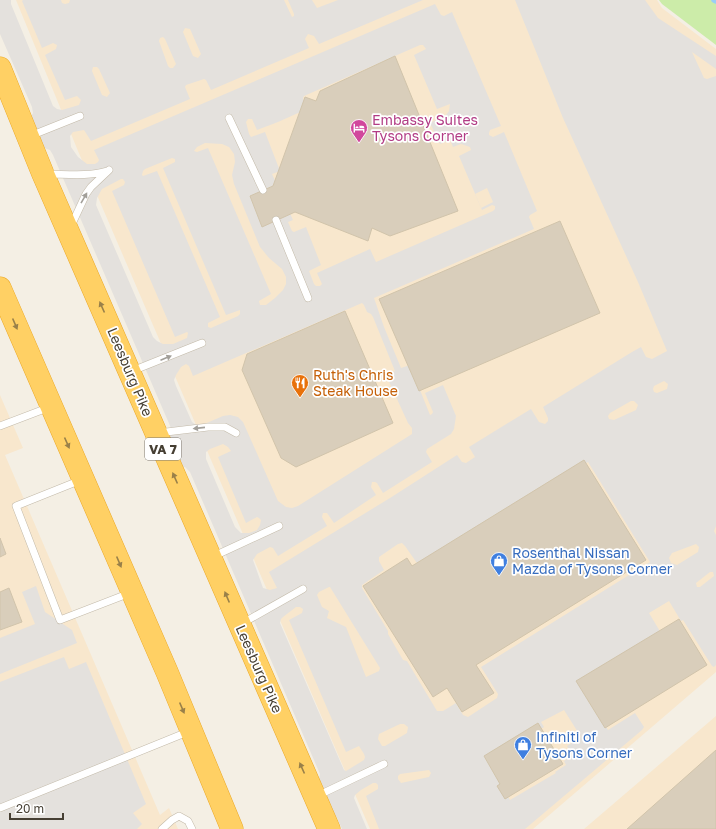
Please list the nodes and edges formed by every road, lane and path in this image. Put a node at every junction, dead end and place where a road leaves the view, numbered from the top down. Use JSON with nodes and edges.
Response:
{"nodes":[{"id":1,"x":0,"y":68,"type":"edge"},
{"id":2,"x":80,"y":116,"type":"dead end"},
{"id":3,"x":228,"y":118,"type":"dead end"},
{"id":4,"x":28,"y":137,"type":"junction"},
{"id":5,"x":43,"y":174,"type":"junction"},
{"id":6,"x":263,"y":190,"type":"dead end"},
{"id":7,"x":276,"y":220,"type":"dead end"},
{"id":8,"x":69,"y":232,"type":"junction"},
{"id":9,"x":0,"y":288,"type":"edge"},
{"id":10,"x":308,"y":298,"type":"dead end"},
{"id":11,"x":202,"y":343,"type":"dead end"},
{"id":12,"x":130,"y":372,"type":"junction"},
{"id":13,"x":51,"y":406,"type":"junction"},
{"id":14,"x":0,"y":426,"type":"edge"},
{"id":15,"x":236,"y":433,"type":"dead end"},
{"id":16,"x":156,"y":434,"type":"junction"},
{"id":17,"x":83,"y":479,"type":"junction"},
{"id":18,"x":279,"y":526,"type":"dead end"},
{"id":19,"x":210,"y":558,"type":"junction"},
{"id":20,"x":303,"y":589,"type":"dead end"},
{"id":21,"x":131,"y":592,"type":"junction"},
{"id":22,"x":239,"y":625,"type":"junction"},
{"id":23,"x":192,"y":731,"type":"junction"},
{"id":24,"x":384,"y":764,"type":"dead end"},
{"id":25,"x":315,"y":797,"type":"junction"},
{"id":26,"x":0,"y":808,"type":"edge"},
{"id":27,"x":162,"y":829,"type":"edge"},
{"id":28,"x":192,"y":829,"type":"edge"},
{"id":29,"x":232,"y":829,"type":"edge"},
{"id":30,"x":329,"y":829,"type":"edge"}],
"edges":[{"from":1,"to":4,"type":"highway","name":"Leesburg Pike","number":"VA 7"},
{"from":2,"to":4,"type":"lane"},
{"from":3,"to":6,"type":"lane"},
{"from":4,"to":5,"type":"highway","name":"Leesburg Pike","number":"VA 7"},
{"from":5,"to":8,"type":"highway","name":"Leesburg Pike","number":"VA 7"},
{"from":8,"to":5,"type":"lane","one_way":true},
{"from":7,"to":10,"type":"lane"},
{"from":12,"to":8,"type":"highway","name":"Leesburg Pike","number":"VA 7","one_way":true},
{"from":9,"to":13,"type":"highway","one_way":true},
{"from":12,"to":11,"type":"lane","one_way":true},
{"from":12,"to":16,"type":"highway","name":"Leesburg Pike","number":"VA 7"},
{"from":13,"to":14,"type":"lane"},
{"from":13,"to":17,"type":"highway","one_way":true},
{"from":15,"to":16,"type":"lane","one_way":true},
{"from":19,"to":16,"type":"highway","name":"Leesburg Pike","number":"VA 7","one_way":true},
{"from":17,"to":21,"type":"highway","one_way":true},
{"from":17,"to":21,"type":"lane"},
{"from":18,"to":19,"type":"lane"},
{"from":22,"to":19,"type":"highway","name":"Leesburg Pike","number":"VA 7","one_way":true},
{"from":20,"to":22,"type":"lane"},
{"from":21,"to":23,"type":"highway","one_way":true},
{"from":25,"to":22,"type":"highway","name":"Leesburg Pike","number":"VA 7","one_way":true},
{"from":23,"to":26,"type":"lane"},
{"from":23,"to":29,"type":"highway"},
{"from":24,"to":25,"type":"lane"},
{"from":25,"to":30,"type":"highway","name":"Leesburg Pike","number":"VA 7"},
{"from":27,"to":28,"type":"lane"}]}
